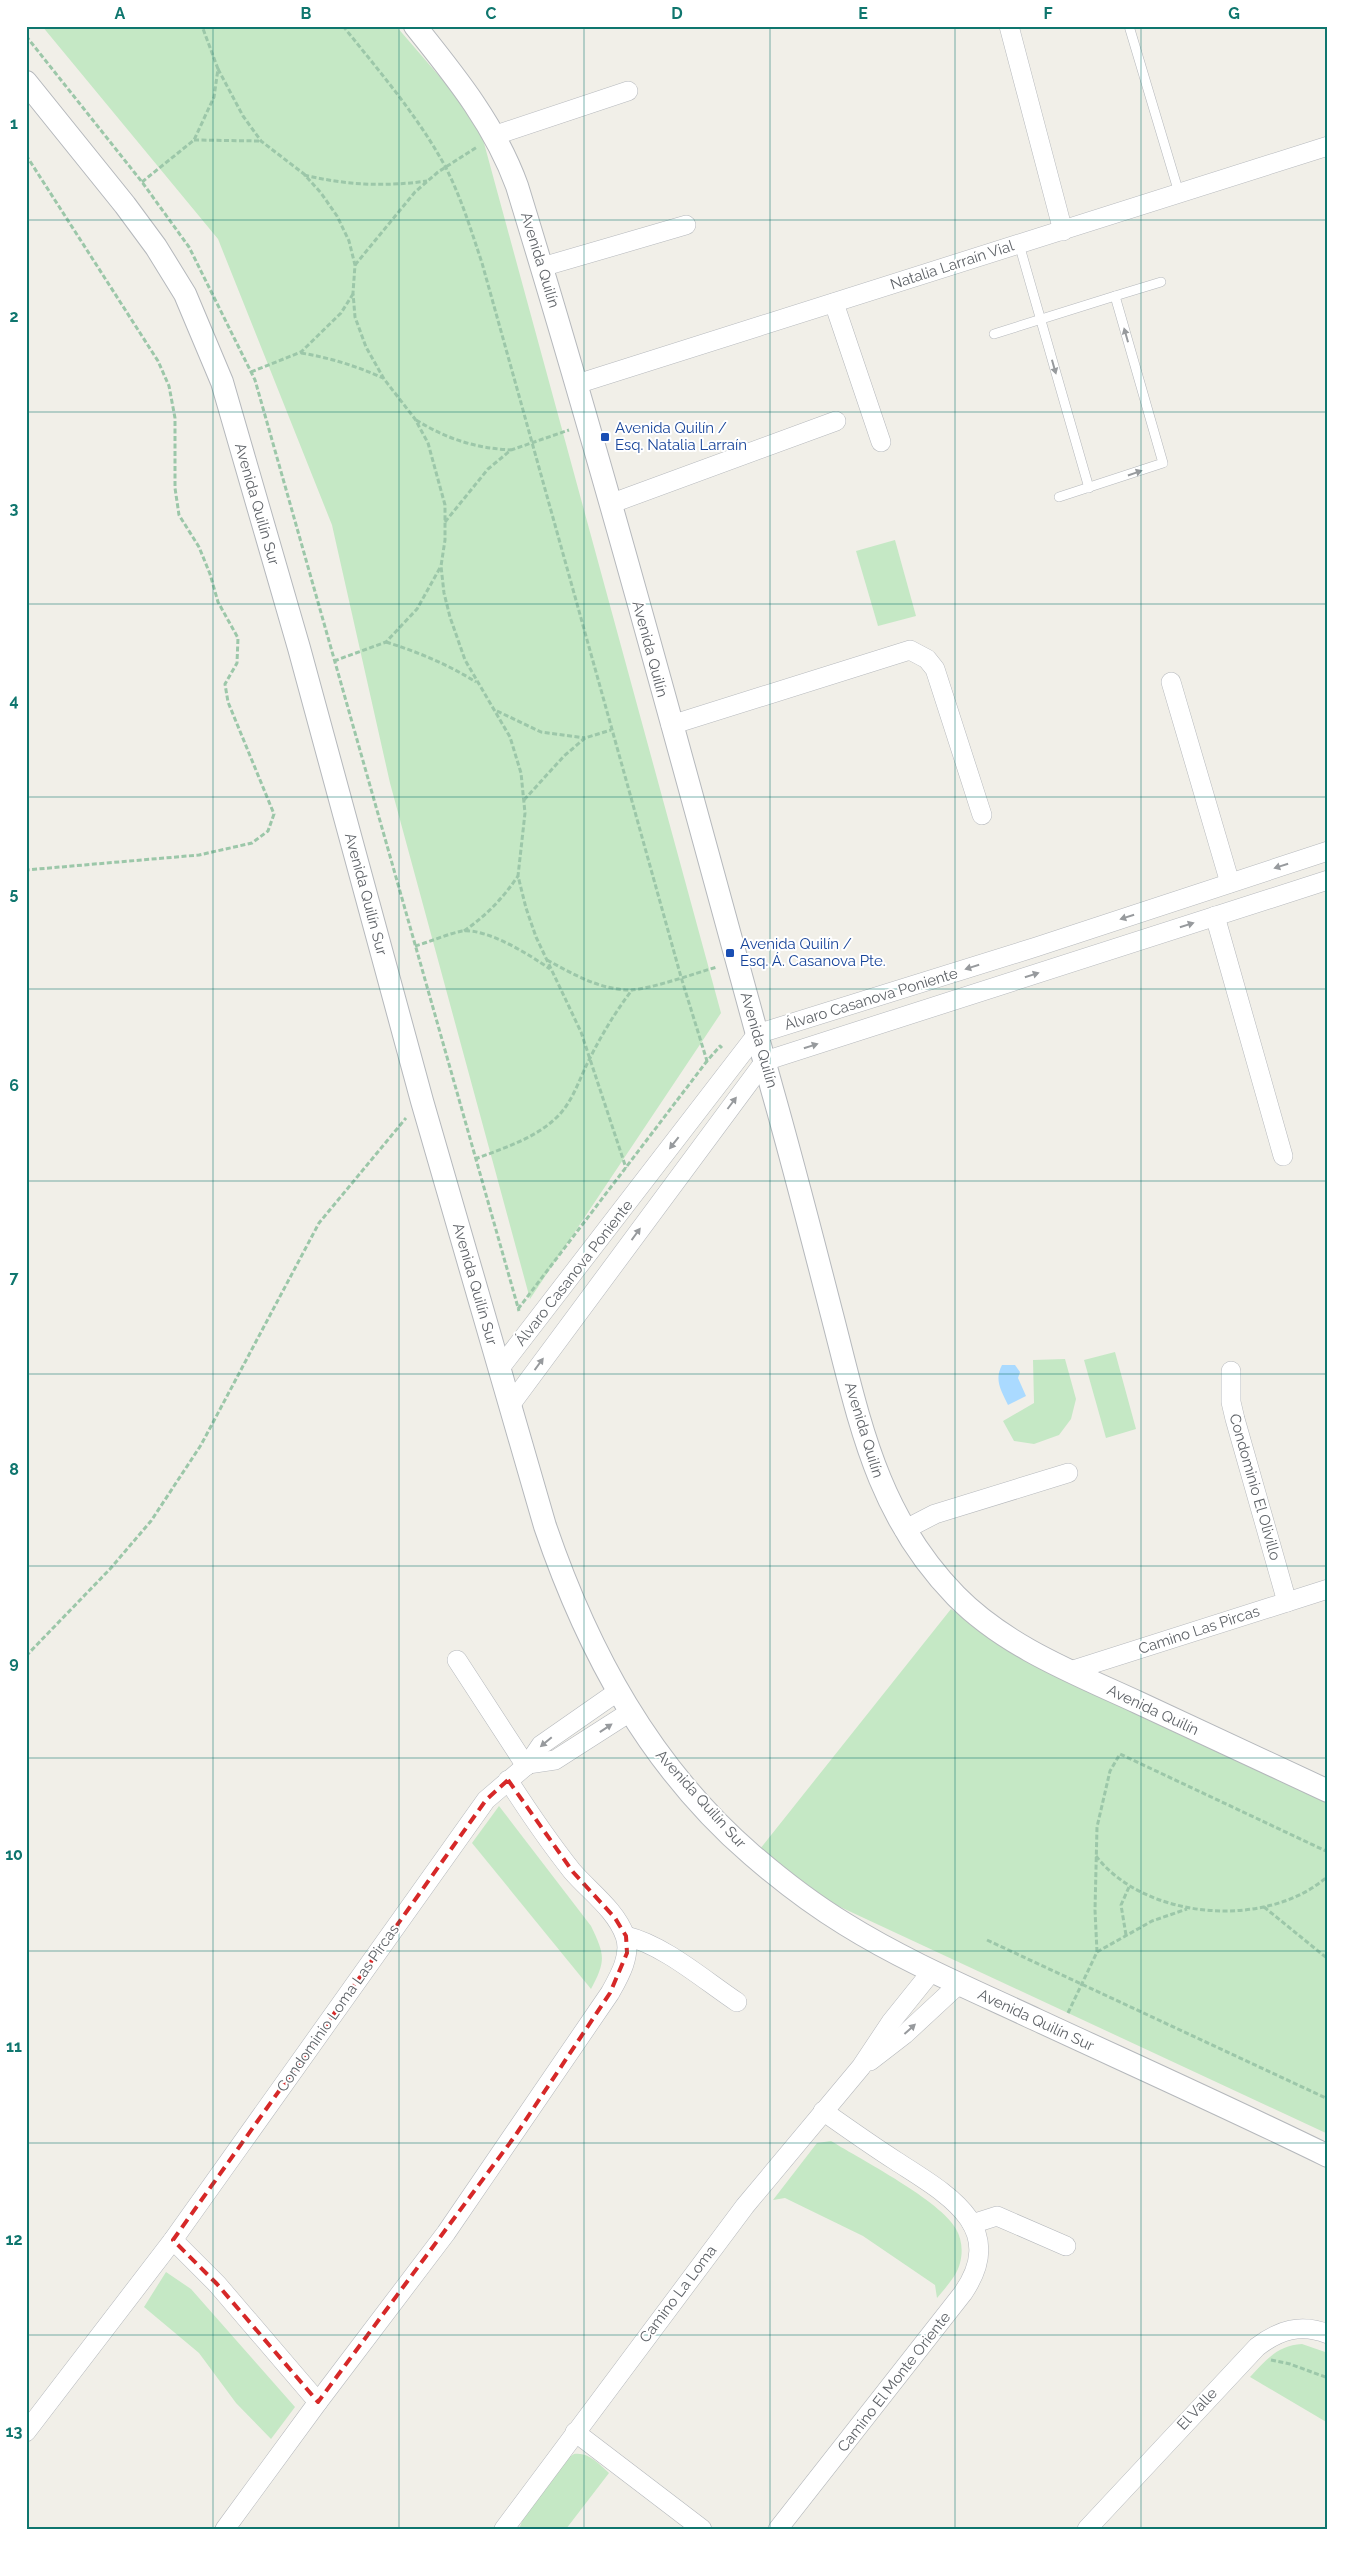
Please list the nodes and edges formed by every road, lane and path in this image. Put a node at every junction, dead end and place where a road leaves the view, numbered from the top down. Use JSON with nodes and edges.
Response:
{"nodes":[{"id":1,"x":202,"y":26,"type":"edge"},
{"id":2,"x":207,"y":26,"type":"edge"},
{"id":3,"x":343,"y":26,"type":"edge"},
{"id":4,"x":415,"y":26,"type":"edge"},
{"id":5,"x":1009,"y":26,"type":"edge"},
{"id":6,"x":1129,"y":26,"type":"edge"},
{"id":7,"x":206,"y":33,"type":"junction"},
{"id":8,"x":218,"y":69,"type":"junction"},
{"id":9,"x":26,"y":82,"type":"edge"},
{"id":10,"x":628,"y":91,"type":"dead end"},
{"id":11,"x":496,"y":135,"type":"junction"},
{"id":12,"x":194,"y":140,"type":"junction"},
{"id":13,"x":261,"y":141,"type":"junction"},
{"id":14,"x":1328,"y":146,"type":"edge"},
{"id":15,"x":26,"y":155,"type":"edge"},
{"id":16,"x":446,"y":167,"type":"junction"},
{"id":17,"x":304,"y":174,"type":"junction"},
{"id":18,"x":428,"y":181,"type":"junction"},
{"id":19,"x":142,"y":182,"type":"dead end"},
{"id":20,"x":1178,"y":193,"type":"junction"},
{"id":21,"x":686,"y":225,"type":"dead end"},
{"id":22,"x":1063,"y":231,"type":"junction"},
{"id":23,"x":1019,"y":244,"type":"junction"},
{"id":24,"x":355,"y":265,"type":"junction"},
{"id":25,"x":542,"y":267,"type":"junction"},
{"id":26,"x":1161,"y":282,"type":"dead end"},
{"id":27,"x":353,"y":293,"type":"junction"},
{"id":28,"x":1115,"y":296,"type":"junction"},
{"id":29,"x":834,"y":303,"type":"junction"},
{"id":30,"x":1041,"y":320,"type":"junction"},
{"id":31,"x":994,"y":334,"type":"dead end"},
{"id":32,"x":301,"y":352,"type":"junction"},
{"id":33,"x":251,"y":372,"type":"dead end"},
{"id":34,"x":384,"y":379,"type":"junction"},
{"id":35,"x":577,"y":384,"type":"junction"},
{"id":36,"x":416,"y":419,"type":"junction"},
{"id":37,"x":836,"y":421,"type":"dead end"},
{"id":38,"x":588,"y":423,"type":"junction"},
{"id":39,"x":881,"y":442,"type":"dead end"},
{"id":40,"x":532,"y":443,"type":"junction"},
{"id":41,"x":511,"y":450,"type":"junction"},
{"id":42,"x":1089,"y":488,"type":"junction"},
{"id":43,"x":1059,"y":497,"type":"dead end"},
{"id":44,"x":610,"y":504,"type":"junction"},
{"id":45,"x":445,"y":522,"type":"junction"},
{"id":46,"x":441,"y":566,"type":"junction"},
{"id":47,"x":386,"y":642,"type":"junction"},
{"id":48,"x":334,"y":661,"type":"dead end"},
{"id":49,"x":476,"y":682,"type":"junction"},
{"id":50,"x":1172,"y":682,"type":"dead end"},
{"id":51,"x":497,"y":711,"type":"junction"},
{"id":52,"x":671,"y":724,"type":"junction"},
{"id":53,"x":611,"y":730,"type":"junction"},
{"id":54,"x":585,"y":738,"type":"junction"},
{"id":55,"x":524,"y":800,"type":"junction"},
{"id":56,"x":982,"y":815,"type":"dead end"},
{"id":57,"x":1328,"y":851,"type":"edge"},
{"id":58,"x":26,"y":870,"type":"edge"},
{"id":59,"x":518,"y":876,"type":"junction"},
{"id":60,"x":1328,"y":880,"type":"edge"},
{"id":61,"x":1230,"y":883,"type":"junction"},
{"id":62,"x":1215,"y":916,"type":"junction"},
{"id":63,"x":464,"y":931,"type":"junction"},
{"id":64,"x":414,"y":946,"type":"dead end"},
{"id":65,"x":547,"y":959,"type":"junction"},
{"id":66,"x":737,"y":962,"type":"junction"},
{"id":67,"x":552,"y":970,"type":"junction"},
{"id":68,"x":681,"y":977,"type":"junction"},
{"id":69,"x":632,"y":990,"type":"junction"},
{"id":70,"x":757,"y":1034,"type":"junction"},
{"id":71,"x":590,"y":1057,"type":"junction"},
{"id":72,"x":707,"y":1061,"type":"junction"},
{"id":73,"x":737,"y":1061,"type":"junction"},
{"id":74,"x":764,"y":1061,"type":"junction"},
{"id":75,"x":395,"y":1129,"type":"dead end"},
{"id":76,"x":1283,"y":1156,"type":"dead end"},
{"id":77,"x":475,"y":1159,"type":"dead end"},
{"id":78,"x":626,"y":1168,"type":"junction"},
{"id":79,"x":518,"y":1309,"type":"dead end"},
{"id":80,"x":500,"y":1368,"type":"junction"},
{"id":81,"x":1231,"y":1371,"type":"dead end"},
{"id":82,"x":511,"y":1404,"type":"junction"},
{"id":83,"x":1068,"y":1474,"type":"dead end"},
{"id":84,"x":904,"y":1530,"type":"junction"},
{"id":85,"x":1328,"y":1589,"type":"edge"},
{"id":86,"x":1287,"y":1602,"type":"junction"},
{"id":87,"x":26,"y":1656,"type":"edge"},
{"id":88,"x":457,"y":1660,"type":"dead end"},
{"id":89,"x":1070,"y":1671,"type":"junction"},
{"id":90,"x":617,"y":1692,"type":"junction"},
{"id":91,"x":630,"y":1712,"type":"junction"},
{"id":92,"x":527,"y":1765,"type":"junction"},
{"id":93,"x":508,"y":1780,"type":"junction"},
{"id":94,"x":1328,"y":1791,"type":"edge"},
{"id":95,"x":1328,"y":1852,"type":"edge"},
{"id":96,"x":1096,"y":1856,"type":"junction"},
{"id":97,"x":1328,"y":1876,"type":"edge"},
{"id":98,"x":1129,"y":1887,"type":"junction"},
{"id":99,"x":1264,"y":1907,"type":"junction"},
{"id":100,"x":1188,"y":1909,"type":"junction"},
{"id":101,"x":1126,"y":1935,"type":"junction"},
{"id":102,"x":626,"y":1936,"type":"junction"},
{"id":103,"x":987,"y":1940,"type":"dead end"},
{"id":104,"x":1097,"y":1952,"type":"junction"},
{"id":105,"x":1328,"y":1960,"type":"edge"},
{"id":106,"x":932,"y":1971,"type":"junction"},
{"id":107,"x":959,"y":1984,"type":"junction"},
{"id":108,"x":1082,"y":1984,"type":"junction"},
{"id":109,"x":737,"y":2002,"type":"dead end"},
{"id":110,"x":1059,"y":2030,"type":"junction"},
{"id":111,"x":861,"y":2067,"type":"junction"},
{"id":112,"x":1328,"y":2099,"type":"edge"},
{"id":113,"x":823,"y":2111,"type":"junction"},
{"id":114,"x":1328,"y":2156,"type":"edge"},
{"id":115,"x":972,"y":2224,"type":"junction"},
{"id":116,"x":173,"y":2240,"type":"junction"},
{"id":117,"x":1066,"y":2246,"type":"dead end"},
{"id":118,"x":1328,"y":2334,"type":"edge"},
{"id":119,"x":1247,"y":2357,"type":"junction"},
{"id":120,"x":1328,"y":2378,"type":"edge"},
{"id":121,"x":318,"y":2402,"type":"junction"},
{"id":122,"x":26,"y":2432,"type":"edge"},
{"id":123,"x":575,"y":2432,"type":"junction"},
{"id":124,"x":225,"y":2529,"type":"edge"},
{"id":125,"x":504,"y":2529,"type":"edge"},
{"id":126,"x":702,"y":2529,"type":"edge"},
{"id":127,"x":778,"y":2529,"type":"edge"},
{"id":128,"x":1087,"y":2529,"type":"edge"}],
"edges":[{"from":1,"to":7,"type":"path"},
{"from":2,"to":7,"type":"path"},
{"from":3,"to":16,"type":"path"},
{"from":4,"to":11,"type":"street","name":"Avenida Quilín"},
{"from":5,"to":22,"type":"street"},
{"from":6,"to":20,"type":"lane"},
{"from":7,"to":8,"type":"path"},
{"from":8,"to":12,"type":"path"},
{"from":8,"to":13,"type":"path"},
{"from":9,"to":80,"type":"street","name":"Avenida Quilín Sur"},
{"from":10,"to":11,"type":"street"},
{"from":11,"to":16,"type":"path"},
{"from":11,"to":25,"type":"street","name":"Avenida Quilín"},
{"from":12,"to":13,"type":"path"},
{"from":12,"to":19,"type":"path"},
{"from":13,"to":17,"type":"path"},
{"from":14,"to":20,"type":"street","name":"Natalia Larraín Vial"},
{"from":15,"to":58,"type":"path"},
{"from":16,"to":18,"type":"path"},
{"from":16,"to":40,"type":"path"},
{"from":17,"to":18,"type":"path"},
{"from":17,"to":24,"type":"path"},
{"from":18,"to":24,"type":"path"},
{"from":20,"to":22,"type":"street","name":"Natalia Larraín Vial"},
{"from":21,"to":25,"type":"street"},
{"from":22,"to":23,"type":"street","name":"Natalia Larraín Vial"},
{"from":23,"to":29,"type":"street","name":"Natalia Larraín Vial"},
{"from":23,"to":30,"type":"lane"},
{"from":24,"to":27,"type":"path"},
{"from":25,"to":35,"type":"street","name":"Avenida Quilín"},
{"from":26,"to":28,"type":"lane"},
{"from":27,"to":32,"type":"path"},
{"from":27,"to":34,"type":"path"},
{"from":28,"to":30,"type":"lane"},
{"from":42,"to":28,"type":"lane","one_way":true},
{"from":29,"to":35,"type":"street","name":"Natalia Larraín Vial"},
{"from":29,"to":39,"type":"street"},
{"from":30,"to":31,"type":"lane"},
{"from":30,"to":42,"type":"lane","one_way":true},
{"from":32,"to":33,"type":"path"},
{"from":32,"to":34,"type":"path"},
{"from":34,"to":36,"type":"path"},
{"from":35,"to":38,"type":"street","name":"Avenida Quilín"},
{"from":36,"to":41,"type":"path"},
{"from":36,"to":45,"type":"path"},
{"from":37,"to":44,"type":"street"},
{"from":38,"to":40,"type":"path"},
{"from":38,"to":44,"type":"street","name":"Avenida Quilín"},
{"from":40,"to":41,"type":"path"},
{"from":40,"to":53,"type":"path"},
{"from":41,"to":45,"type":"path"},
{"from":42,"to":43,"type":"lane"},
{"from":44,"to":52,"type":"street","name":"Avenida Quilín"},
{"from":45,"to":46,"type":"path"},
{"from":46,"to":47,"type":"path"},
{"from":46,"to":49,"type":"path"},
{"from":47,"to":48,"type":"path"},
{"from":47,"to":49,"type":"path"},
{"from":49,"to":51,"type":"path"},
{"from":50,"to":61,"type":"street"},
{"from":51,"to":54,"type":"path"},
{"from":51,"to":55,"type":"path"},
{"from":52,"to":56,"type":"street"},
{"from":52,"to":66,"type":"street","name":"Avenida Quilín"},
{"from":53,"to":54,"type":"path"},
{"from":53,"to":68,"type":"path"},
{"from":54,"to":55,"type":"path"},
{"from":55,"to":59,"type":"path"},
{"from":57,"to":61,"type":"street","name":"Álvaro Casanova Poniente","one_way":true},
{"from":59,"to":63,"type":"path"},
{"from":59,"to":65,"type":"path"},
{"from":60,"to":62,"type":"street","name":"Álvaro Casanova Poniente"},
{"from":61,"to":70,"type":"street","name":"Álvaro Casanova Poniente","one_way":true},
{"from":74,"to":62,"type":"street","name":"Álvaro Casanova Poniente","one_way":true},
{"from":62,"to":76,"type":"street"},
{"from":63,"to":64,"type":"path"},
{"from":63,"to":67,"type":"path"},
{"from":65,"to":67,"type":"path"},
{"from":65,"to":69,"type":"path"},
{"from":66,"to":68,"type":"path"},
{"from":66,"to":70,"type":"street","name":"Avenida Quilín"},
{"from":67,"to":71,"type":"path"},
{"from":68,"to":69,"type":"path"},
{"from":68,"to":72,"type":"path"},
{"from":69,"to":71,"type":"path"},
{"from":70,"to":73,"type":"street","name":"Álvaro Casanova Poniente"},
{"from":70,"to":74,"type":"street","name":"Avenida Quilín"},
{"from":71,"to":77,"type":"path"},
{"from":71,"to":78,"type":"path"},
{"from":72,"to":73,"type":"path"},
{"from":72,"to":78,"type":"path"},
{"from":73,"to":80,"type":"street","name":"Álvaro Casanova Poniente","one_way":true},
{"from":82,"to":74,"type":"street","name":"Álvaro Casanova Poniente","one_way":true},
{"from":74,"to":84,"type":"street","name":"Avenida Quilín"},
{"from":75,"to":87,"type":"path"},
{"from":78,"to":79,"type":"path"},
{"from":80,"to":82,"type":"street","name":"Avenida Quilín Sur"},
{"from":81,"to":86,"type":"street","name":"Condominio El Olivillo"},
{"from":82,"to":90,"type":"street","name":"Avenida Quilín Sur"},
{"from":83,"to":84,"type":"street"},
{"from":84,"to":89,"type":"street","name":"Avenida Quilín"},
{"from":85,"to":86,"type":"street","name":"Camino Las Pircas"},
{"from":86,"to":89,"type":"street","name":"Camino Las Pircas"},
{"from":88,"to":92,"type":"street"},
{"from":89,"to":94,"type":"street","name":"Avenida Quilín"},
{"from":90,"to":91,"type":"street","name":"Avenida Quilín Sur"},
{"from":90,"to":92,"type":"street","name":"Condominio Loma Las Pircas","one_way":true},
{"from":92,"to":91,"type":"street","name":"Condominio Loma Las Pircas","one_way":true},
{"from":91,"to":106,"type":"street","name":"Avenida Quilín Sur"},
{"from":92,"to":93,"type":"street","name":"Condominio Loma Las Pircas"},
{"from":93,"to":102,"type":"street"},
{"from":93,"to":116,"type":"street","name":"Condominio Loma Las Pircas"},
{"from":95,"to":96,"type":"path"},
{"from":96,"to":98,"type":"path"},
{"from":96,"to":104,"type":"path"},
{"from":97,"to":99,"type":"path"},
{"from":98,"to":100,"type":"path"},
{"from":98,"to":101,"type":"path"},
{"from":99,"to":100,"type":"path"},
{"from":99,"to":105,"type":"path"},
{"from":100,"to":101,"type":"path"},
{"from":101,"to":104,"type":"path"},
{"from":102,"to":109,"type":"street"},
{"from":102,"to":121,"type":"street"},
{"from":103,"to":108,"type":"path"},
{"from":104,"to":108,"type":"path"},
{"from":106,"to":107,"type":"street","name":"Avenida Quilín Sur"},
{"from":106,"to":111,"type":"street","name":"Camino La Loma"},
{"from":107,"to":110,"type":"street","name":"Avenida Quilín Sur"},
{"from":111,"to":107,"type":"street","name":"Camino La Loma","one_way":true},
{"from":108,"to":110,"type":"path"},
{"from":108,"to":112,"type":"path"},
{"from":110,"to":114,"type":"street","name":"Avenida Quilín Sur"},
{"from":111,"to":113,"type":"street","name":"Camino La Loma"},
{"from":113,"to":115,"type":"street"},
{"from":113,"to":123,"type":"street","name":"Camino La Loma"},
{"from":115,"to":117,"type":"street"},
{"from":115,"to":127,"type":"street","name":"Camino El Monte Oriente"},
{"from":116,"to":121,"type":"street"},
{"from":116,"to":122,"type":"street","name":"Condominio Loma Las Pircas"},
{"from":118,"to":119,"type":"street","name":"El Valle"},
{"from":119,"to":120,"type":"path"},
{"from":119,"to":128,"type":"street","name":"El Valle"},
{"from":121,"to":124,"type":"street"},
{"from":123,"to":125,"type":"street","name":"Camino La Loma"},
{"from":123,"to":126,"type":"street"}]}
